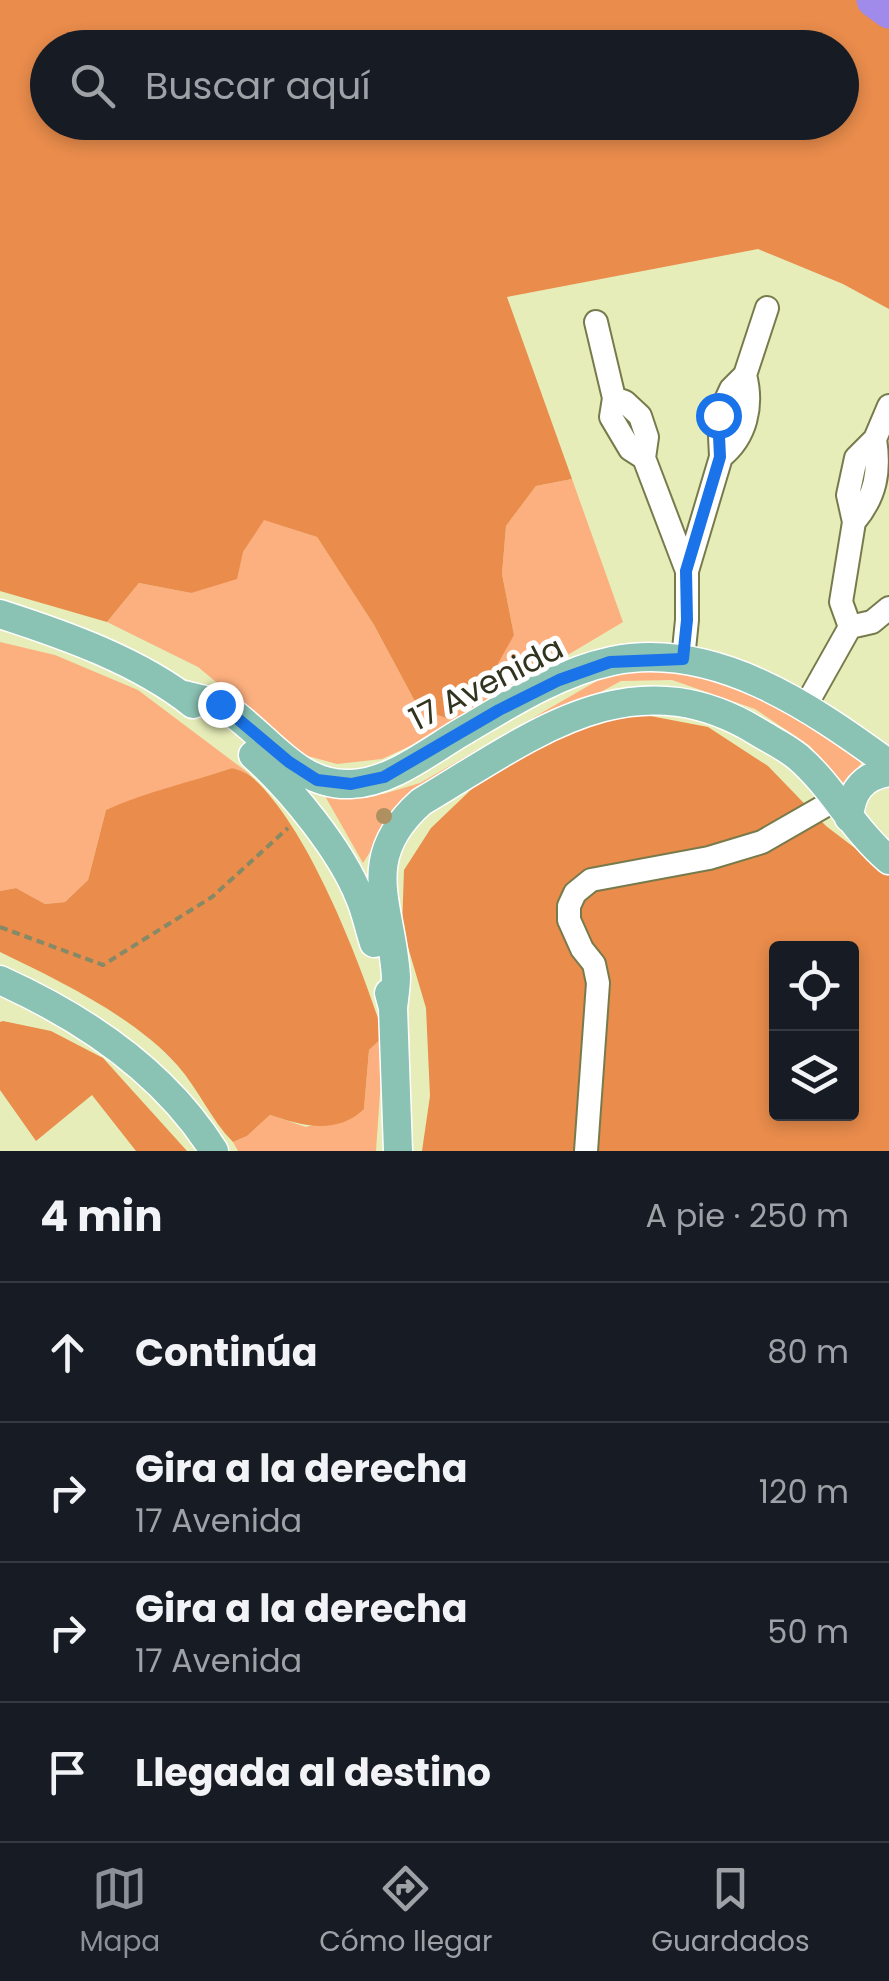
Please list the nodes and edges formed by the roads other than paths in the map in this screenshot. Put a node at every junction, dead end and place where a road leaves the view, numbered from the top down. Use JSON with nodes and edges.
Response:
{"nodes":[{"id":1,"x":766,"y":308,"type":"dead end"},
{"id":2,"x":596,"y":322,"type":"dead end"},
{"id":3,"x":889,"y":406,"type":"edge"},
{"id":4,"x":686,"y":571,"type":"junction"},
{"id":5,"x":889,"y":608,"type":"edge"},
{"id":6,"x":0,"y":614,"type":"edge"},
{"id":7,"x":850,"y":627,"type":"junction"},
{"id":8,"x":683,"y":659,"type":"junction"},
{"id":9,"x":180,"y":694,"type":"junction"},
{"id":10,"x":805,"y":707,"type":"junction"},
{"id":11,"x":889,"y":764,"type":"edge"},
{"id":12,"x":889,"y":772,"type":"edge"},
{"id":13,"x":842,"y":809,"type":"junction"},
{"id":14,"x":888,"y":858,"type":"edge"},
{"id":15,"x":0,"y":980,"type":"edge"},
{"id":16,"x":31,"y":994,"type":"junction"},
{"id":17,"x":0,"y":995,"type":"edge"},
{"id":18,"x":393,"y":1008,"type":"junction"},
{"id":19,"x":214,"y":1151,"type":"edge"},
{"id":20,"x":398,"y":1151,"type":"edge"},
{"id":21,"x":586,"y":1151,"type":"edge"}],
"edges":[{"from":1,"to":4,"type":"street"},
{"from":2,"to":4,"type":"street"},
{"from":3,"to":7,"type":"street"},
{"from":4,"to":8,"type":"street"},
{"from":5,"to":7,"type":"street"},
{"from":6,"to":9,"type":"main road"},
{"from":7,"to":10,"type":"street"},
{"from":8,"to":9,"type":"main road","name":"17 Avenida"},
{"from":8,"to":10,"type":"main road","name":"17 Avenida"},
{"from":9,"to":18,"type":"main road"},
{"from":10,"to":11,"type":"main road","name":"17 Avenida"},
{"from":12,"to":13,"type":"main road"},
{"from":13,"to":14,"type":"main road","name":"17 Avenida"},
{"from":13,"to":18,"type":"main road","name":"17 Avenida"},
{"from":13,"to":21,"type":"street"},
{"from":15,"to":16,"type":"main road"},
{"from":16,"to":17,"type":"street"},
{"from":16,"to":19,"type":"main road"},
{"from":18,"to":20,"type":"main road"}]}
